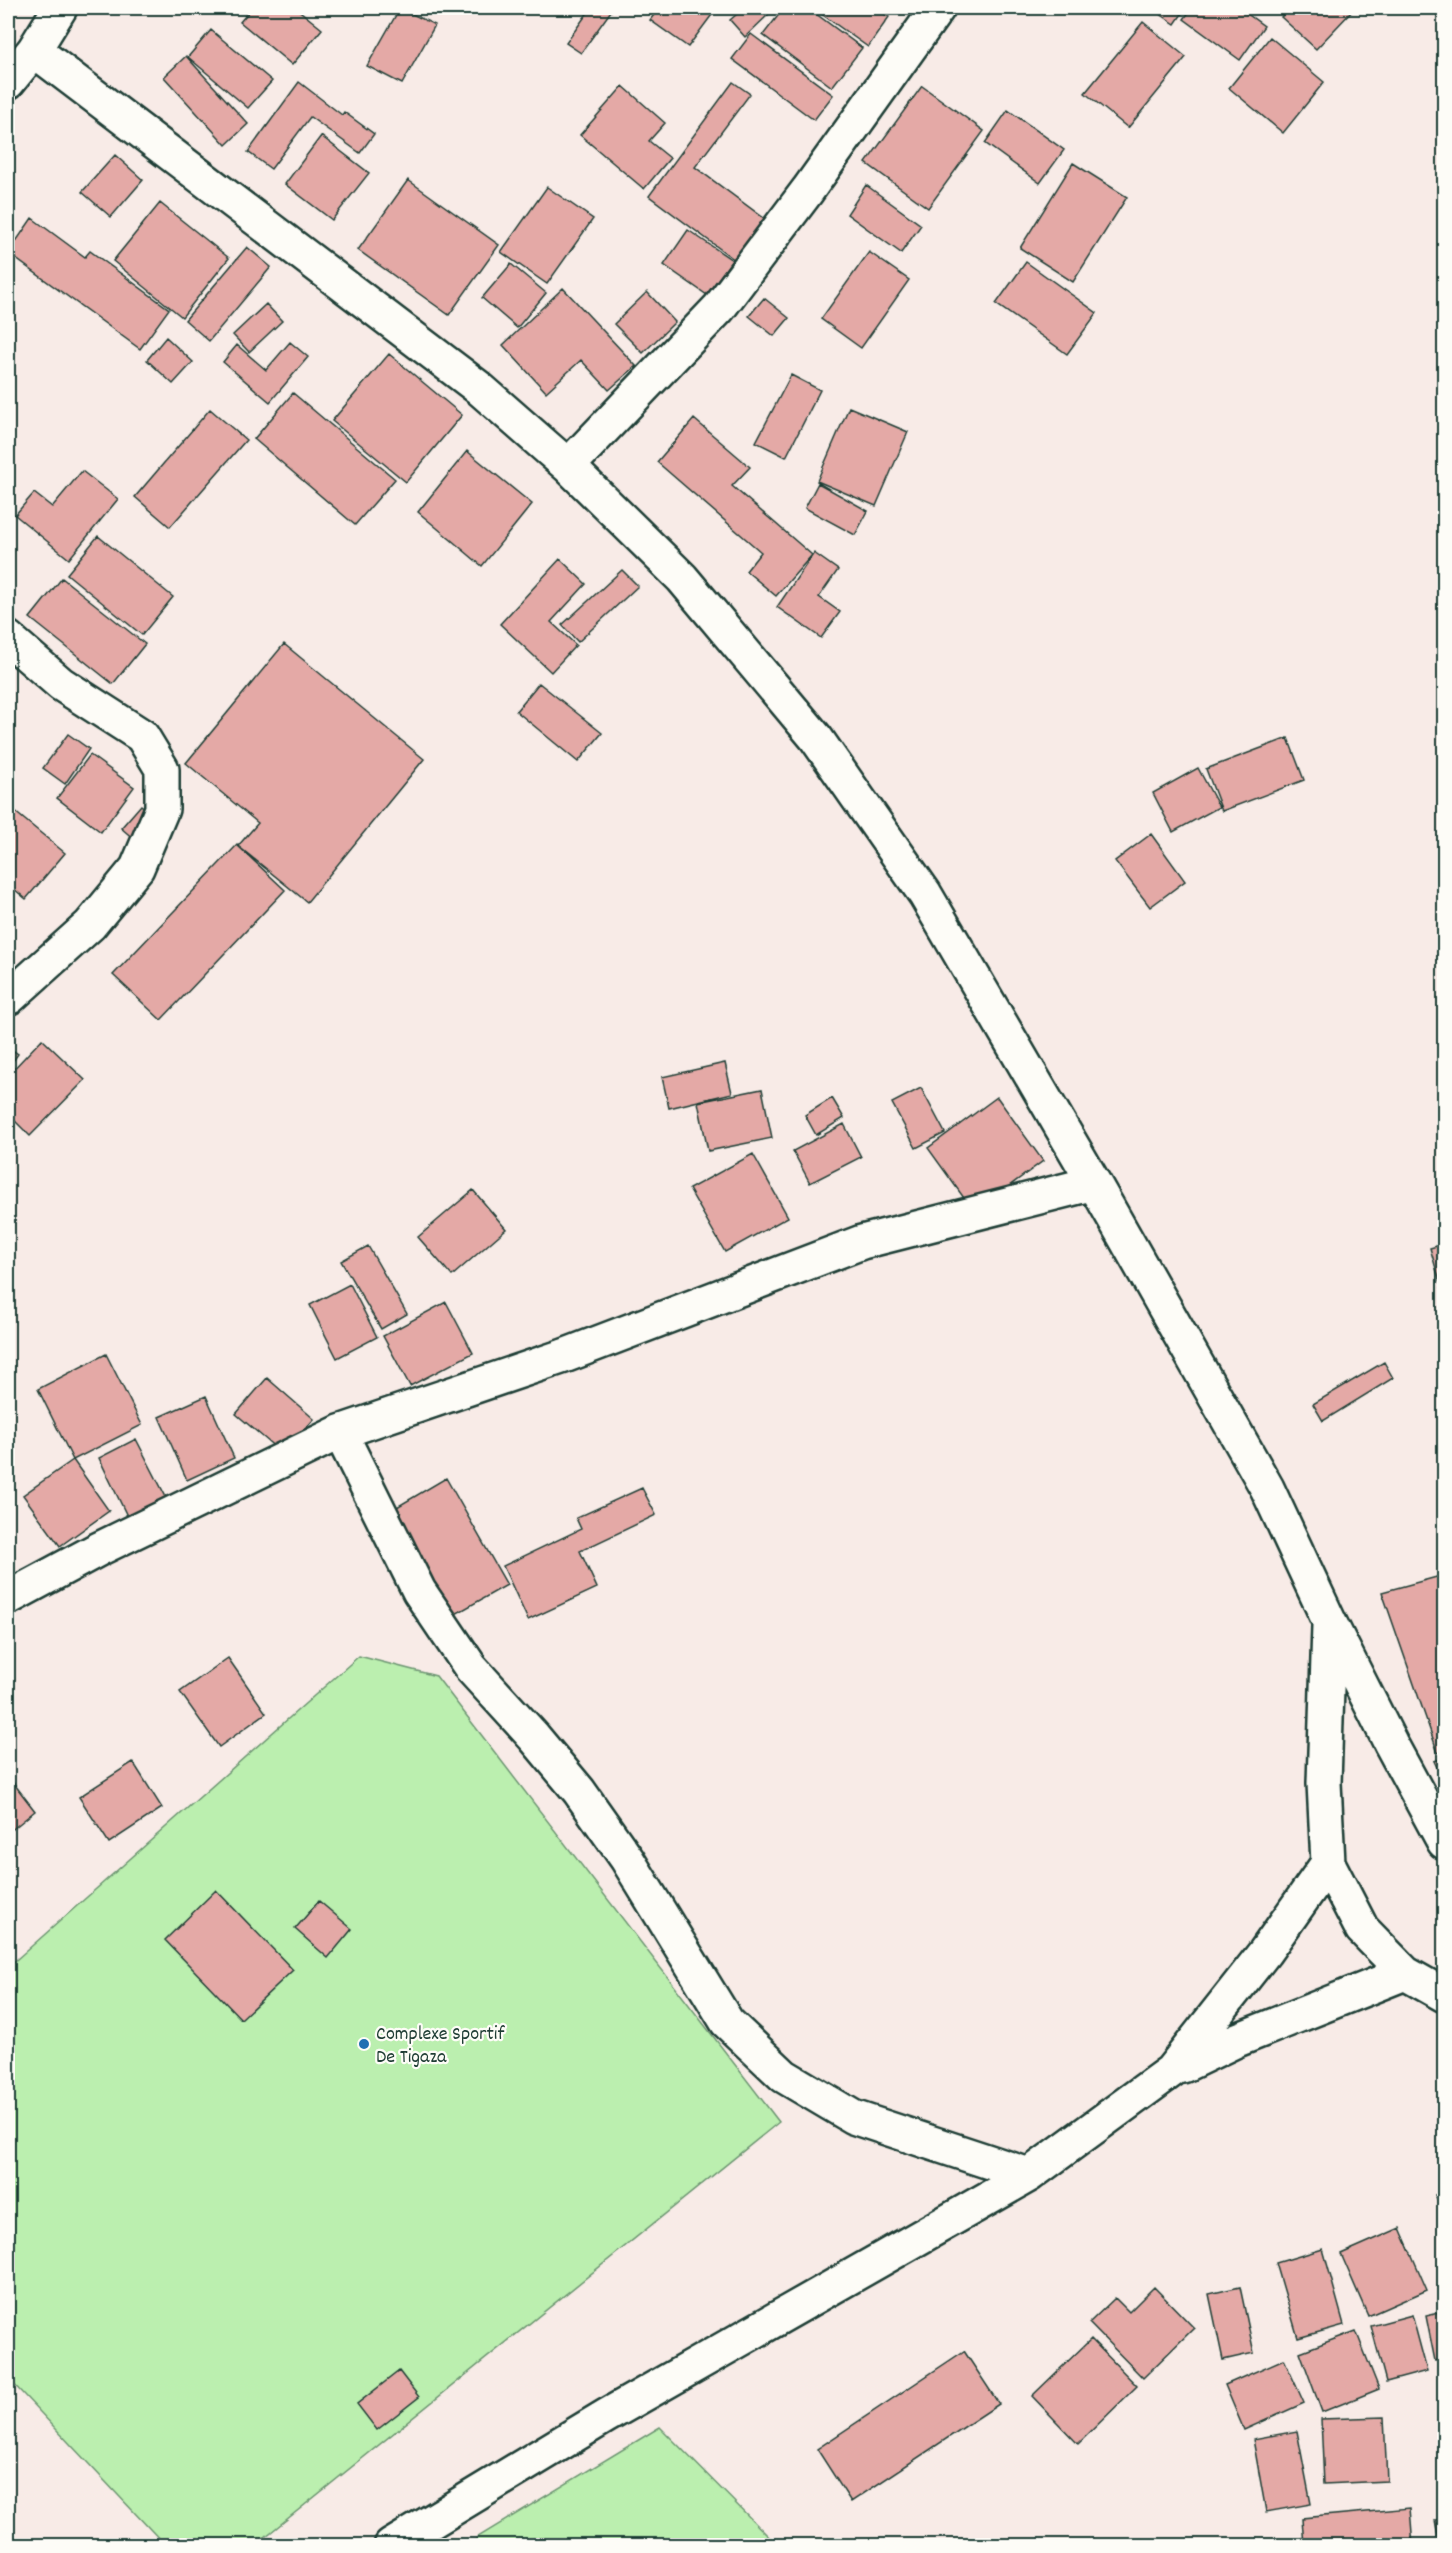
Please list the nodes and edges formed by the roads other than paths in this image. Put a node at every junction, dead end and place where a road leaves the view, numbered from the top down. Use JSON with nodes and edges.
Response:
{"nodes":[{"id":1,"x":60,"y":8,"type":"edge"},
{"id":2,"x":938,"y":8,"type":"edge"},
{"id":3,"x":34,"y":50,"type":"junction"},
{"id":4,"x":8,"y":82,"type":"edge"},
{"id":5,"x":568,"y":466,"type":"junction"},
{"id":6,"x":8,"y":638,"type":"edge"},
{"id":7,"x":10,"y":997,"type":"dead end"},
{"id":8,"x":1094,"y":1183,"type":"junction"},
{"id":9,"x":340,"y":1432,"type":"junction"},
{"id":10,"x":8,"y":1598,"type":"edge"},
{"id":11,"x":1329,"y":1621,"type":"junction"},
{"id":12,"x":1444,"y":1842,"type":"edge"},
{"id":13,"x":1328,"y":1863,"type":"junction"},
{"id":14,"x":1405,"y":1973,"type":"junction"},
{"id":15,"x":1444,"y":1995,"type":"edge"},
{"id":16,"x":1171,"y":2071,"type":"junction"},
{"id":17,"x":1029,"y":2175,"type":"junction"},
{"id":18,"x":391,"y":2546,"type":"edge"}],
"edges":[{"from":1,"to":3,"type":"street"},
{"from":2,"to":5,"type":"street"},
{"from":3,"to":4,"type":"street"},
{"from":3,"to":5,"type":"street"},
{"from":5,"to":8,"type":"street"},
{"from":6,"to":7,"type":"street"},
{"from":8,"to":9,"type":"street"},
{"from":8,"to":11,"type":"street"},
{"from":9,"to":10,"type":"street"},
{"from":9,"to":17,"type":"street"},
{"from":11,"to":12,"type":"street"},
{"from":11,"to":13,"type":"street"},
{"from":13,"to":14,"type":"street"},
{"from":13,"to":16,"type":"street"},
{"from":14,"to":15,"type":"street"},
{"from":14,"to":16,"type":"street"},
{"from":16,"to":17,"type":"street"},
{"from":17,"to":18,"type":"street"}]}
